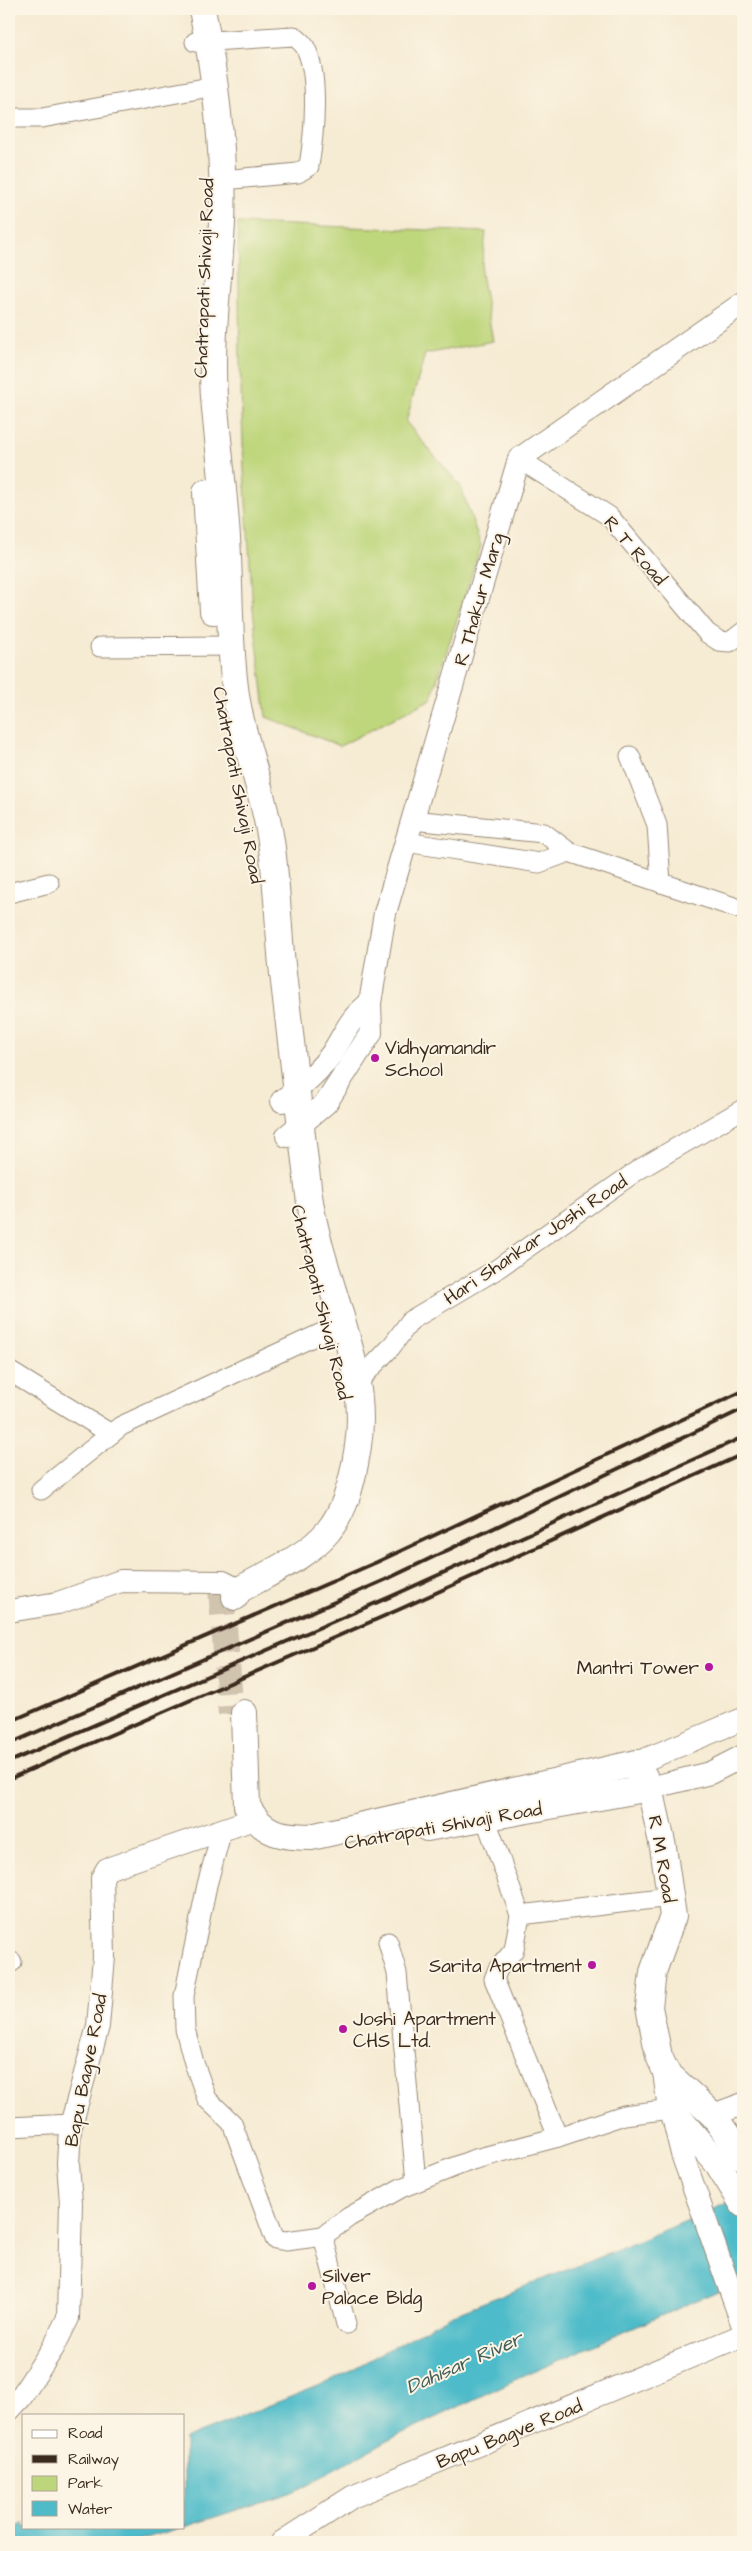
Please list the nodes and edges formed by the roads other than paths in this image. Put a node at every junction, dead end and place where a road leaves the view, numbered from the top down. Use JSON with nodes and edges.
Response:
{"nodes":[{"id":1,"x":188,"y":9,"type":"edge"},
{"id":2,"x":202,"y":9,"type":"edge"},
{"id":3,"x":202,"y":41,"type":"junction"},
{"id":4,"x":208,"y":87,"type":"junction"},
{"id":5,"x":9,"y":118,"type":"edge"},
{"id":6,"x":222,"y":180,"type":"junction"},
{"id":7,"x":743,"y":303,"type":"edge"},
{"id":8,"x":519,"y":459,"type":"junction"},
{"id":9,"x":743,"y":632,"type":"edge"},
{"id":10,"x":223,"y":646,"type":"junction"},
{"id":11,"x":100,"y":647,"type":"dead end"},
{"id":12,"x":630,"y":756,"type":"dead end"},
{"id":13,"x":412,"y":820,"type":"junction"},
{"id":14,"x":406,"y":842,"type":"junction"},
{"id":15,"x":569,"y":852,"type":"junction"},
{"id":16,"x":661,"y":882,"type":"junction"},
{"id":17,"x":49,"y":883,"type":"dead end"},
{"id":18,"x":9,"y":893,"type":"edge"},
{"id":19,"x":743,"y":910,"type":"edge"},
{"id":20,"x":370,"y":1002,"type":"junction"},
{"id":21,"x":289,"y":1095,"type":"junction"},
{"id":22,"x":743,"y":1109,"type":"edge"},
{"id":23,"x":294,"y":1130,"type":"junction"},
{"id":24,"x":337,"y":1326,"type":"junction"},
{"id":25,"x":9,"y":1371,"type":"edge"},
{"id":26,"x":353,"y":1388,"type":"junction"},
{"id":27,"x":112,"y":1434,"type":"junction"},
{"id":28,"x":41,"y":1490,"type":"dead end"},
{"id":29,"x":229,"y":1590,"type":"joint"},
{"id":30,"x":9,"y":1612,"type":"edge"},
{"id":31,"x":237,"y":1714,"type":"tunnel mouth"},
{"id":32,"x":743,"y":1719,"type":"edge"},
{"id":33,"x":743,"y":1756,"type":"edge"},
{"id":34,"x":637,"y":1763,"type":"junction"},
{"id":35,"x":650,"y":1788,"type":"junction"},
{"id":36,"x":484,"y":1817,"type":"junction"},
{"id":37,"x":239,"y":1824,"type":"junction"},
{"id":38,"x":670,"y":1897,"type":"junction"},
{"id":39,"x":520,"y":1915,"type":"junction"},
{"id":40,"x":388,"y":1942,"type":"dead end"},
{"id":41,"x":666,"y":2072,"type":"junction"},
{"id":42,"x":743,"y":2104,"type":"edge"},
{"id":43,"x":671,"y":2109,"type":"junction"},
{"id":44,"x":713,"y":2115,"type":"junction"},
{"id":45,"x":72,"y":2124,"type":"junction"},
{"id":46,"x":9,"y":2127,"type":"edge"},
{"id":47,"x":558,"y":2137,"type":"junction"},
{"id":48,"x":739,"y":2151,"type":"edge"},
{"id":49,"x":416,"y":2182,"type":"junction"},
{"id":50,"x":743,"y":2204,"type":"edge"},
{"id":51,"x":323,"y":2236,"type":"junction"},
{"id":52,"x":346,"y":2324,"type":"dead end"},
{"id":53,"x":743,"y":2326,"type":"edge"},
{"id":54,"x":743,"y":2336,"type":"edge"},
{"id":55,"x":9,"y":2410,"type":"edge"},
{"id":56,"x":282,"y":2542,"type":"edge"}],
"edges":[{"from":1,"to":3,"type":"main road"},
{"from":2,"to":3,"type":"main road"},
{"from":3,"to":4,"type":"main road"},
{"from":3,"to":6,"type":"street"},
{"from":4,"to":5,"type":"street"},
{"from":4,"to":6,"type":"main road"},
{"from":4,"to":10,"type":"main road","name":"Chatrapati Shivaji Road"},
{"from":6,"to":10,"type":"main road"},
{"from":7,"to":8,"type":"street"},
{"from":8,"to":9,"type":"street","name":"R T Road"},
{"from":8,"to":13,"type":"street","name":"R Thakur Marg"},
{"from":10,"to":11,"type":"street"},
{"from":10,"to":21,"type":"main road"},
{"from":12,"to":16,"type":"street"},
{"from":13,"to":14,"type":"street","name":"R Thakur Marg"},
{"from":13,"to":15,"type":"street"},
{"from":14,"to":15,"type":"street"},
{"from":14,"to":20,"type":"street","name":"R Thakur Marg"},
{"from":15,"to":16,"type":"street"},
{"from":16,"to":19,"type":"street"},
{"from":17,"to":18,"type":"street"},
{"from":20,"to":21,"type":"street"},
{"from":20,"to":23,"type":"street","name":"R Thakur Marg"},
{"from":21,"to":23,"type":"main road"},
{"from":22,"to":26,"type":"street","name":"Hari Shankar Joshi Road"},
{"from":23,"to":24,"type":"main road"},
{"from":24,"to":26,"type":"main road"},
{"from":24,"to":27,"type":"street"},
{"from":25,"to":27,"type":"street"},
{"from":26,"to":29,"type":"main road"},
{"from":27,"to":28,"type":"street"},
{"from":29,"to":30,"type":"street"},
{"from":31,"to":37,"type":"main road"},
{"from":32,"to":34,"type":"street"},
{"from":33,"to":35,"type":"street"},
{"from":34,"to":35,"type":"main road","name":"R M Road"},
{"from":34,"to":37,"type":"main road","name":"Chatrapati Shivaji Road"},
{"from":35,"to":36,"type":"main road","name":"Chatrapati Shivaji Road"},
{"from":35,"to":38,"type":"main road","name":"R M Road"},
{"from":36,"to":37,"type":"main road","name":"Chatrapati Shivaji Road"},
{"from":36,"to":39,"type":"street"},
{"from":37,"to":45,"type":"street","name":"Bapu Bagve Road"},
{"from":37,"to":51,"type":"street"},
{"from":38,"to":39,"type":"street"},
{"from":38,"to":41,"type":"main road","name":"R M Road"},
{"from":39,"to":47,"type":"street"},
{"from":40,"to":49,"type":"street"},
{"from":41,"to":43,"type":"main road","name":"R M Road"},
{"from":41,"to":44,"type":"main road","name":"R M Road"},
{"from":42,"to":44,"type":"street"},
{"from":43,"to":47,"type":"street"},
{"from":43,"to":50,"type":"main road"},
{"from":43,"to":53,"type":"street"},
{"from":44,"to":48,"type":"main road","name":"R M Road"},
{"from":45,"to":46,"type":"street"},
{"from":45,"to":55,"type":"street","name":"Bapu Bagve Road"},
{"from":47,"to":49,"type":"street"},
{"from":49,"to":51,"type":"street"},
{"from":51,"to":52,"type":"street"},
{"from":54,"to":56,"type":"street","name":"Bapu Bagve Road"}]}
